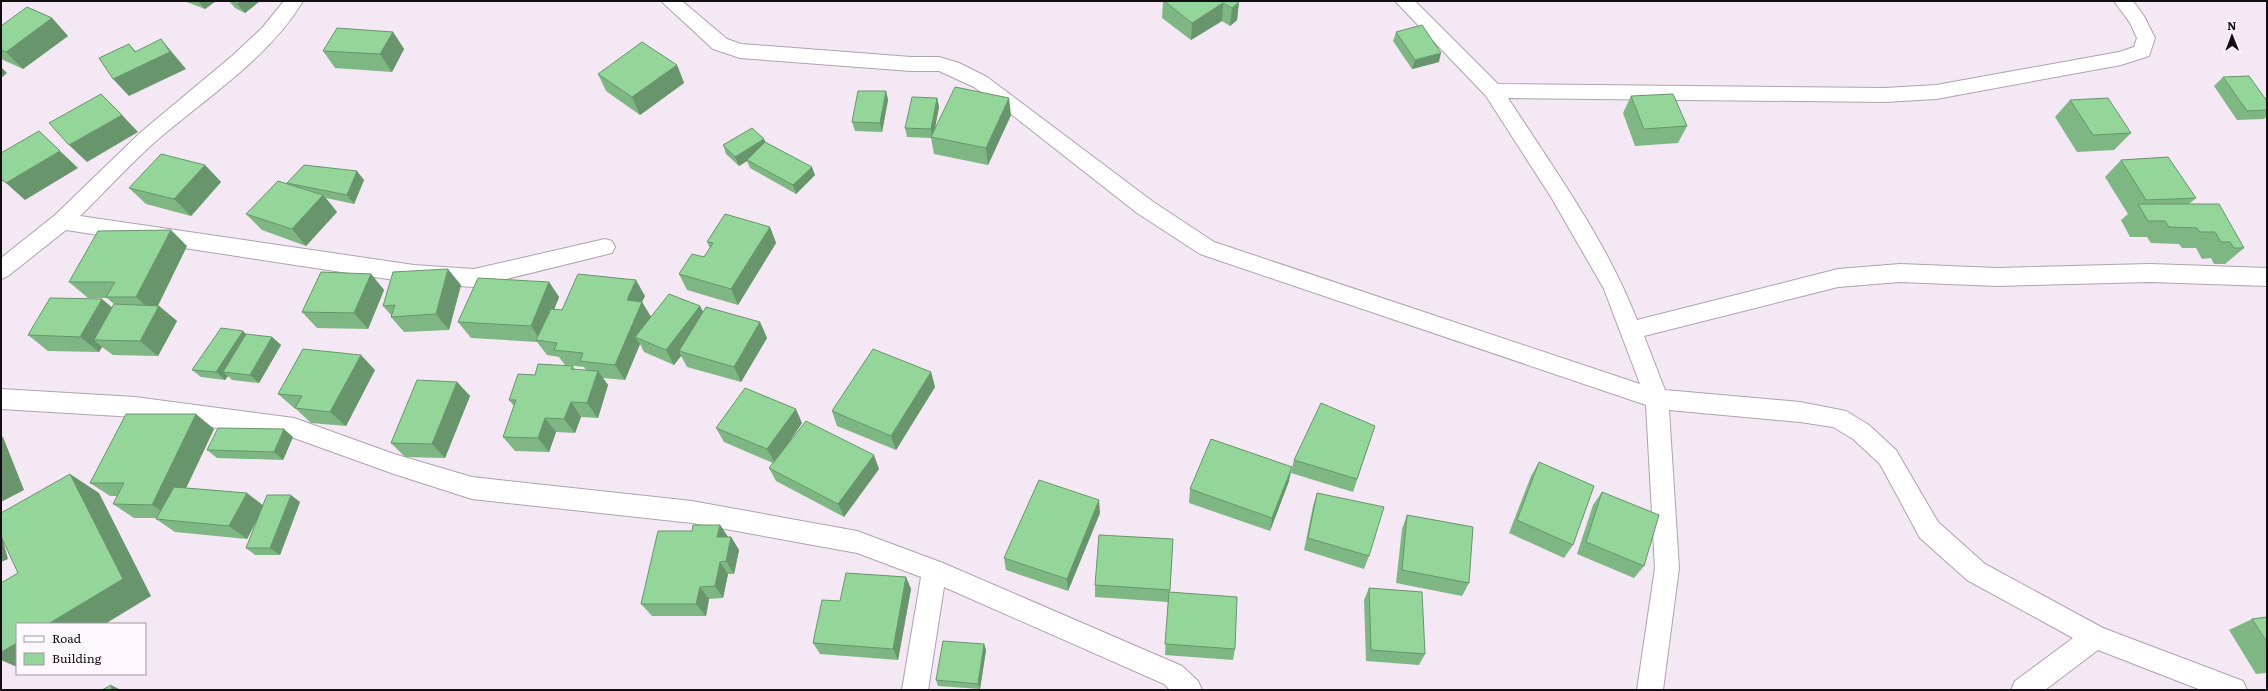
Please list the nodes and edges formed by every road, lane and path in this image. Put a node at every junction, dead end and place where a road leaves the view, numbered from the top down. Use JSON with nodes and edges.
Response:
{"nodes":[{"id":1,"x":294,"y":1,"type":"edge"},
{"id":2,"x":670,"y":1,"type":"edge"},
{"id":3,"x":1404,"y":1,"type":"edge"},
{"id":4,"x":2123,"y":1,"type":"edge"},
{"id":5,"x":1493,"y":91,"type":"junction"},
{"id":6,"x":62,"y":221,"type":"junction"},
{"id":7,"x":605,"y":247,"type":"dead end"},
{"id":8,"x":1,"y":270,"type":"edge"},
{"id":9,"x":2267,"y":277,"type":"edge"},
{"id":10,"x":1632,"y":330,"type":"junction"},
{"id":11,"x":1,"y":399,"type":"edge"},
{"id":12,"x":1657,"y":399,"type":"junction"},
{"id":13,"x":934,"y":571,"type":"junction"},
{"id":14,"x":2095,"y":637,"type":"junction"},
{"id":15,"x":915,"y":690,"type":"edge"},
{"id":16,"x":1189,"y":690,"type":"edge"},
{"id":17,"x":1650,"y":690,"type":"edge"},
{"id":18,"x":2024,"y":690,"type":"edge"},
{"id":19,"x":2234,"y":690,"type":"edge"}],
"edges":[{"from":1,"to":6,"type":"street"},
{"from":2,"to":12,"type":"street"},
{"from":3,"to":5,"type":"street"},
{"from":4,"to":5,"type":"street"},
{"from":5,"to":10,"type":"street"},
{"from":6,"to":7,"type":"street"},
{"from":6,"to":8,"type":"street"},
{"from":9,"to":10,"type":"street"},
{"from":10,"to":12,"type":"street"},
{"from":11,"to":13,"type":"street"},
{"from":12,"to":14,"type":"street"},
{"from":12,"to":17,"type":"street"},
{"from":13,"to":15,"type":"street"},
{"from":13,"to":16,"type":"street"},
{"from":14,"to":18,"type":"street"},
{"from":14,"to":19,"type":"street"}]}
